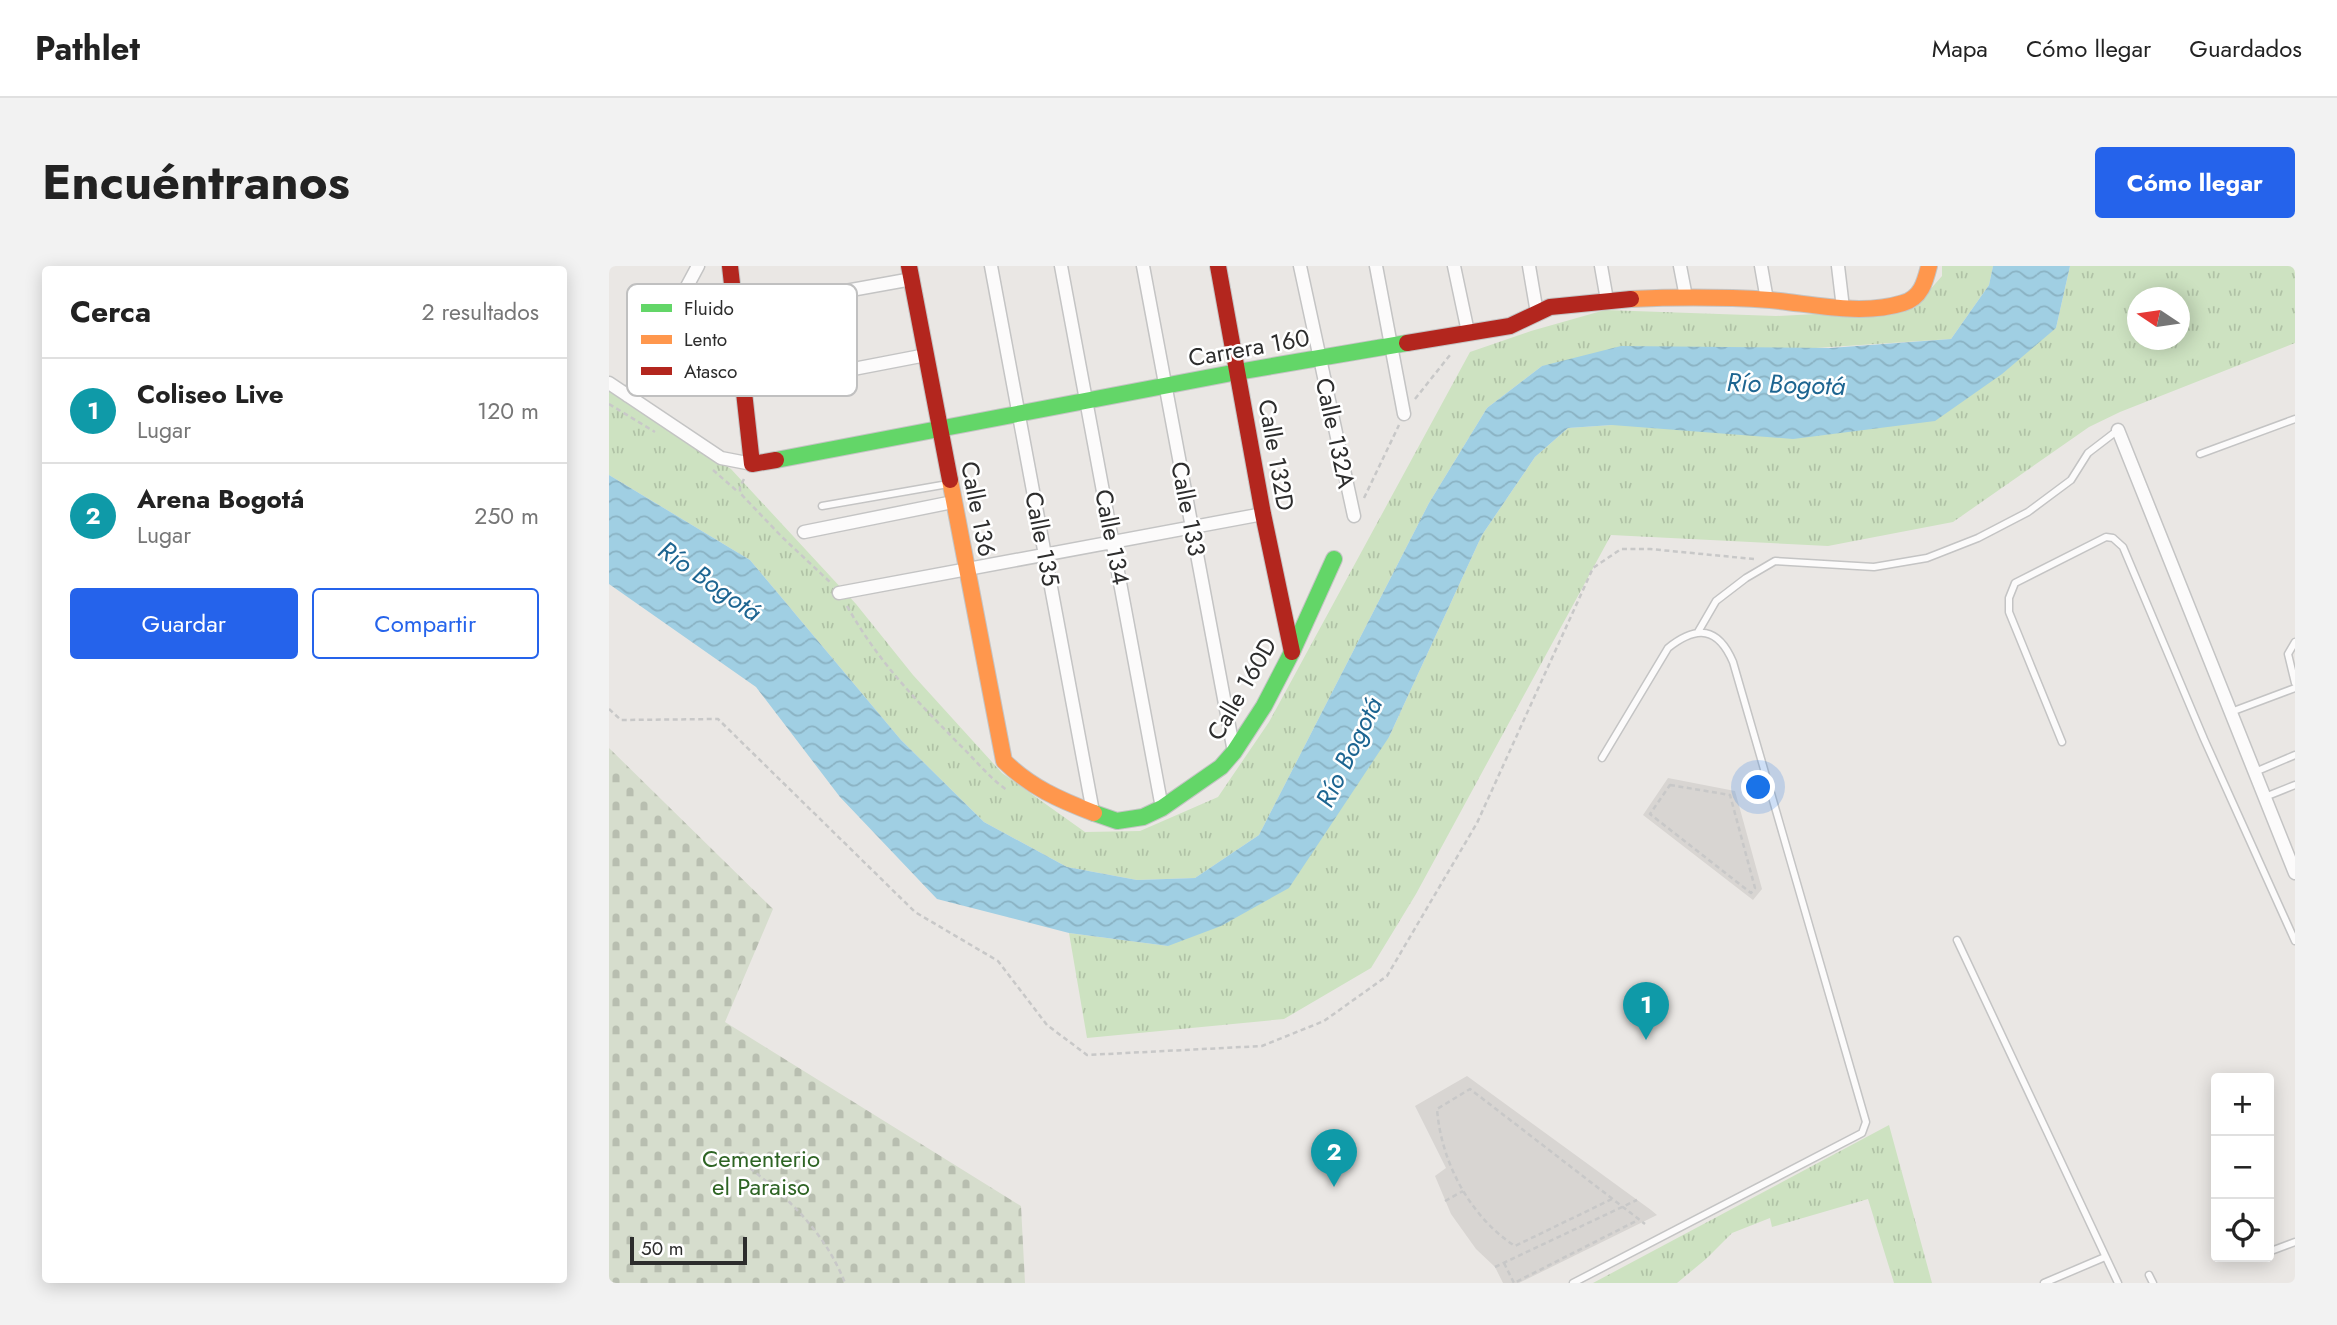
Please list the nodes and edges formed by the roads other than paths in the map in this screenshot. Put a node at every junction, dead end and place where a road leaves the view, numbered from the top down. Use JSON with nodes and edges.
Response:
{"nodes":[{"id":1,"x":698,"y":266,"type":"edge"},
{"id":2,"x":730,"y":266,"type":"edge"},
{"id":3,"x":991,"y":266,"type":"edge"},
{"id":4,"x":1061,"y":266,"type":"edge"},
{"id":5,"x":1143,"y":266,"type":"edge"},
{"id":6,"x":1218,"y":266,"type":"edge"},
{"id":7,"x":1300,"y":266,"type":"edge"},
{"id":8,"x":1376,"y":266,"type":"edge"},
{"id":9,"x":1454,"y":266,"type":"edge"},
{"id":10,"x":1529,"y":266,"type":"edge"},
{"id":11,"x":1601,"y":266,"type":"edge"},
{"id":12,"x":1680,"y":266,"type":"edge"},
{"id":13,"x":1761,"y":266,"type":"edge"},
{"id":14,"x":1838,"y":266,"type":"edge"},
{"id":15,"x":1929,"y":266,"type":"edge"},
{"id":16,"x":910,"y":273,"type":"edge"},
{"id":17,"x":688,"y":284,"type":"edge"},
{"id":18,"x":732,"y":284,"type":"edge"},
{"id":19,"x":857,"y":285,"type":"edge"},
{"id":20,"x":1686,"y":297,"type":"junction"},
{"id":21,"x":1607,"y":300,"type":"junction"},
{"id":22,"x":1767,"y":300,"type":"junction"},
{"id":23,"x":1843,"y":308,"type":"junction"},
{"id":24,"x":1537,"y":313,"type":"junction"},
{"id":25,"x":1468,"y":332,"type":"junction"},
{"id":26,"x":1391,"y":345,"type":"junction"},
{"id":27,"x":926,"y":355,"type":"junction"},
{"id":28,"x":1319,"y":358,"type":"junction"},
{"id":29,"x":857,"y":368,"type":"edge"},
{"id":30,"x":1238,"y":372,"type":"junction"},
{"id":31,"x":609,"y":383,"type":"edge"},
{"id":32,"x":1165,"y":386,"type":"junction"},
{"id":33,"x":627,"y":395,"type":"edge"},
{"id":34,"x":628,"y":396,"type":"edge"},
{"id":35,"x":745,"y":396,"type":"edge"},
{"id":36,"x":1087,"y":401,"type":"junction"},
{"id":37,"x":1019,"y":414,"type":"junction"},
{"id":38,"x":1404,"y":414,"type":"dead end"},
{"id":39,"x":2295,"y":419,"type":"edge"},
{"id":40,"x":939,"y":429,"type":"junction"},
{"id":41,"x":2118,"y":430,"type":"joint"},
{"id":42,"x":2200,"y":454,"type":"dead end"},
{"id":43,"x":752,"y":464,"type":"junction"},
{"id":44,"x":950,"y":484,"type":"junction"},
{"id":45,"x":953,"y":502,"type":"junction"},
{"id":46,"x":822,"y":506,"type":"dead end"},
{"id":47,"x":1263,"y":514,"type":"junction"},
{"id":48,"x":1354,"y":516,"type":"dead end"},
{"id":49,"x":1192,"y":527,"type":"junction"},
{"id":50,"x":804,"y":532,"type":"dead end"},
{"id":51,"x":1113,"y":542,"type":"junction"},
{"id":52,"x":1045,"y":555,"type":"junction"},
{"id":53,"x":1334,"y":559,"type":"dead end"},
{"id":54,"x":966,"y":570,"type":"junction"},
{"id":55,"x":839,"y":593,"type":"road end"},
{"id":56,"x":1698,"y":632,"type":"junction"},
{"id":57,"x":2295,"y":642,"type":"edge"},
{"id":58,"x":1292,"y":652,"type":"junction"},
{"id":59,"x":2295,"y":686,"type":"edge"},
{"id":60,"x":2229,"y":713,"type":"junction"},
{"id":61,"x":2062,"y":742,"type":"dead end"},
{"id":62,"x":1234,"y":752,"type":"junction"},
{"id":63,"x":2295,"y":755,"type":"edge"},
{"id":64,"x":1602,"y":758,"type":"dead end"},
{"id":65,"x":1004,"y":761,"type":"joint"},
{"id":66,"x":2255,"y":772,"type":"junction"},
{"id":67,"x":2295,"y":785,"type":"edge"},
{"id":68,"x":2265,"y":797,"type":"junction"},
{"id":69,"x":1163,"y":808,"type":"junction"},
{"id":70,"x":1093,"y":812,"type":"junction"},
{"id":71,"x":2295,"y":873,"type":"edge"},
{"id":72,"x":1957,"y":940,"type":"dead end"},
{"id":73,"x":2295,"y":941,"type":"edge"},
{"id":74,"x":2295,"y":1242,"type":"edge"},
{"id":75,"x":2274,"y":1250,"type":"edge"},
{"id":76,"x":2105,"y":1257,"type":"junction"},
{"id":77,"x":2149,"y":1275,"type":"dead end"},
{"id":78,"x":1573,"y":1283,"type":"edge"},
{"id":79,"x":2044,"y":1283,"type":"edge"},
{"id":80,"x":2117,"y":1283,"type":"edge"},
{"id":81,"x":2153,"y":1283,"type":"edge"}],
"edges":[{"from":1,"to":17,"type":"street"},
{"from":2,"to":18,"type":"street"},
{"from":3,"to":37,"type":"street","name":"Calle 135"},
{"from":4,"to":36,"type":"street","name":"Calle 134"},
{"from":5,"to":32,"type":"street","name":"Calle 133"},
{"from":6,"to":30,"type":"street","name":"Calle 132D"},
{"from":7,"to":28,"type":"street","name":"Calle 132A"},
{"from":8,"to":26,"type":"street"},
{"from":9,"to":25,"type":"street"},
{"from":10,"to":24,"type":"street"},
{"from":11,"to":21,"type":"street"},
{"from":12,"to":20,"type":"street"},
{"from":13,"to":22,"type":"street"},
{"from":14,"to":23,"type":"street"},
{"from":15,"to":23,"type":"street","name":"Carrera 160"},
{"from":16,"to":19,"type":"street"},
{"from":16,"to":27,"type":"street","name":"Calle 136"},
{"from":20,"to":21,"type":"street","name":"Carrera 160"},
{"from":20,"to":22,"type":"street","name":"Carrera 160"},
{"from":21,"to":24,"type":"street","name":"Carrera 160"},
{"from":22,"to":23,"type":"street","name":"Carrera 160"},
{"from":24,"to":25,"type":"street","name":"Carrera 160"},
{"from":25,"to":26,"type":"street","name":"Carrera 160"},
{"from":26,"to":28,"type":"street","name":"Carrera 160"},
{"from":26,"to":38,"type":"street"},
{"from":27,"to":29,"type":"street"},
{"from":27,"to":40,"type":"street","name":"Calle 136"},
{"from":28,"to":30,"type":"street","name":"Carrera 160"},
{"from":28,"to":48,"type":"street","name":"Calle 132A"},
{"from":30,"to":32,"type":"street","name":"Carrera 160"},
{"from":30,"to":47,"type":"street","name":"Calle 132D"},
{"from":31,"to":33,"type":"street","name":"Carrera 160"},
{"from":32,"to":36,"type":"street","name":"Carrera 160"},
{"from":32,"to":49,"type":"street","name":"Calle 133"},
{"from":34,"to":43,"type":"street","name":"Carrera 160"},
{"from":35,"to":43,"type":"street"},
{"from":36,"to":37,"type":"street","name":"Carrera 160"},
{"from":36,"to":51,"type":"street","name":"Calle 134"},
{"from":37,"to":40,"type":"street","name":"Carrera 160"},
{"from":37,"to":52,"type":"street","name":"Calle 135"},
{"from":39,"to":42,"type":"lane"},
{"from":40,"to":43,"type":"street","name":"Carrera 160"},
{"from":40,"to":44,"type":"street","name":"Calle 136"},
{"from":41,"to":56,"type":"lane"},
{"from":41,"to":60,"type":"street"},
{"from":44,"to":45,"type":"street","name":"Calle 136"},
{"from":44,"to":46,"type":"lane"},
{"from":45,"to":50,"type":"street"},
{"from":45,"to":54,"type":"street","name":"Calle 136"},
{"from":47,"to":49,"type":"street"},
{"from":47,"to":58,"type":"street","name":"Calle 132D"},
{"from":49,"to":51,"type":"street"},
{"from":49,"to":62,"type":"street","name":"Calle 133"},
{"from":51,"to":52,"type":"street"},
{"from":51,"to":69,"type":"street","name":"Calle 134"},
{"from":52,"to":54,"type":"street"},
{"from":52,"to":70,"type":"street","name":"Calle 135"},
{"from":53,"to":58,"type":"street","name":"Calle 160D"},
{"from":54,"to":55,"type":"street"},
{"from":54,"to":65,"type":"street","name":"Calle 136"},
{"from":56,"to":64,"type":"lane"},
{"from":56,"to":78,"type":"lane"},
{"from":57,"to":59,"type":"lane"},
{"from":58,"to":62,"type":"street","name":"Calle 160D"},
{"from":59,"to":60,"type":"lane"},
{"from":60,"to":66,"type":"street"},
{"from":61,"to":73,"type":"lane"},
{"from":62,"to":69,"type":"street","name":"Calle 160D"},
{"from":63,"to":66,"type":"lane"},
{"from":65,"to":70,"type":"street","name":"Calle 160D"},
{"from":66,"to":68,"type":"street"},
{"from":67,"to":68,"type":"lane"},
{"from":68,"to":71,"type":"street"},
{"from":69,"to":70,"type":"street","name":"Calle 160D"},
{"from":72,"to":76,"type":"lane"},
{"from":74,"to":75,"type":"lane"},
{"from":76,"to":79,"type":"lane"},
{"from":76,"to":80,"type":"lane"},
{"from":77,"to":81,"type":"lane"}]}
